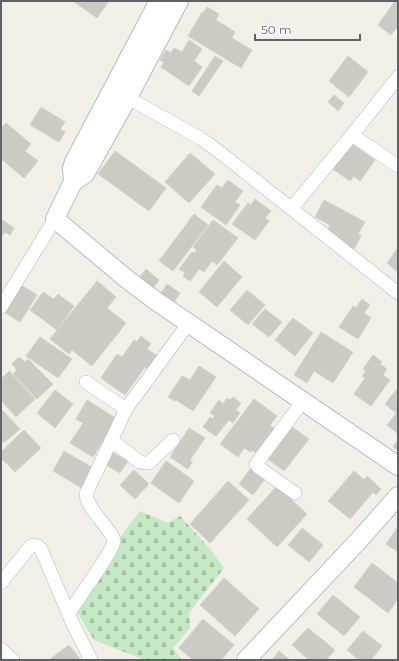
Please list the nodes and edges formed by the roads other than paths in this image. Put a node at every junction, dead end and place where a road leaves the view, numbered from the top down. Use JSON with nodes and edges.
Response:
{"nodes":[{"id":1,"x":159,"y":1,"type":"edge"},
{"id":2,"x":179,"y":1,"type":"edge"},
{"id":3,"x":398,"y":78,"type":"edge"},
{"id":4,"x":112,"y":90,"type":"junction"},
{"id":5,"x":128,"y":97,"type":"junction"},
{"id":6,"x":352,"y":135,"type":"junction"},
{"id":7,"x":398,"y":166,"type":"edge"},
{"id":8,"x":72,"y":182,"type":"junction"},
{"id":9,"x":291,"y":209,"type":"junction"},
{"id":10,"x":55,"y":219,"type":"junction"},
{"id":11,"x":398,"y":293,"type":"edge"},
{"id":12,"x":1,"y":307,"type":"edge"},
{"id":13,"x":188,"y":324,"type":"junction"},
{"id":14,"x":86,"y":382,"type":"dead end"},
{"id":15,"x":303,"y":402,"type":"junction"},
{"id":16,"x":126,"y":409,"type":"junction"},
{"id":17,"x":111,"y":440,"type":"junction"},
{"id":18,"x":173,"y":440,"type":"dead end"},
{"id":19,"x":398,"y":466,"type":"edge"},
{"id":20,"x":295,"y":493,"type":"dead end"},
{"id":21,"x":398,"y":496,"type":"edge"},
{"id":22,"x":1,"y":583,"type":"edge"},
{"id":23,"x":68,"y":614,"type":"junction"},
{"id":24,"x":1,"y":649,"type":"edge"},
{"id":25,"x":13,"y":660,"type":"edge"},
{"id":26,"x":91,"y":660,"type":"edge"},
{"id":27,"x":246,"y":660,"type":"edge"}],
"edges":[{"from":1,"to":4,"type":"street"},
{"from":2,"to":5,"type":"street"},
{"from":3,"to":6,"type":"street"},
{"from":4,"to":5,"type":"street"},
{"from":4,"to":8,"type":"street"},
{"from":5,"to":8,"type":"street"},
{"from":5,"to":9,"type":"street"},
{"from":6,"to":7,"type":"street"},
{"from":6,"to":9,"type":"street"},
{"from":8,"to":10,"type":"street"},
{"from":9,"to":11,"type":"street"},
{"from":10,"to":12,"type":"street"},
{"from":10,"to":13,"type":"street"},
{"from":13,"to":15,"type":"street"},
{"from":13,"to":16,"type":"street"},
{"from":14,"to":16,"type":"street"},
{"from":15,"to":19,"type":"street"},
{"from":15,"to":20,"type":"street"},
{"from":16,"to":17,"type":"street"},
{"from":17,"to":18,"type":"street"},
{"from":17,"to":23,"type":"street"},
{"from":21,"to":27,"type":"street"},
{"from":22,"to":23,"type":"street"},
{"from":23,"to":26,"type":"street"},
{"from":24,"to":25,"type":"street"}]}
